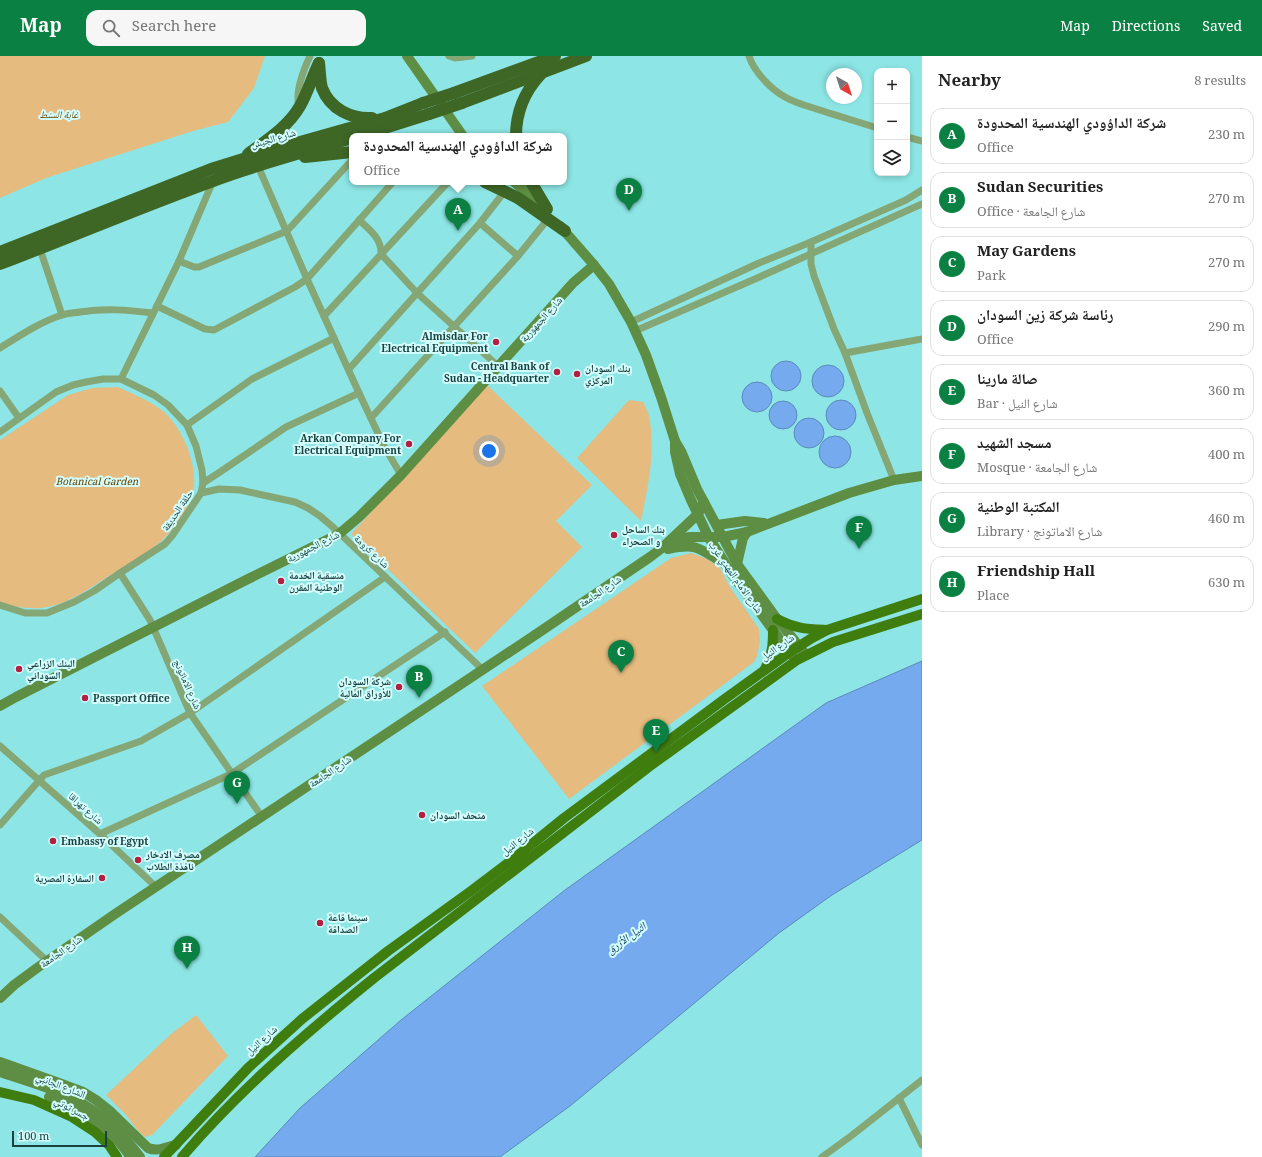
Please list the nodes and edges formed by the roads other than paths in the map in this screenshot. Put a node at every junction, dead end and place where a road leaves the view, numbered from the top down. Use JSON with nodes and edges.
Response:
{"nodes":[{"id":1,"x":407,"y":56,"type":"edge"},
{"id":2,"x":449,"y":56,"type":"edge"},
{"id":3,"x":472,"y":56,"type":"edge"},
{"id":4,"x":555,"y":56,"type":"edge"},
{"id":5,"x":586,"y":56,"type":"edge"},
{"id":6,"x":749,"y":56,"type":"edge"},
{"id":7,"x":317,"y":58,"type":"edge"},
{"id":8,"x":542,"y":73,"type":"junction"},
{"id":9,"x":426,"y":109,"type":"junction"},
{"id":10,"x":385,"y":118,"type":"junction"},
{"id":11,"x":874,"y":127,"type":"edge"},
{"id":12,"x":366,"y":133,"type":"edge"},
{"id":13,"x":461,"y":133,"type":"edge"},
{"id":14,"x":516,"y":133,"type":"edge"},
{"id":15,"x":910,"y":138,"type":"edge"},
{"id":16,"x":349,"y":139,"type":"edge"},
{"id":17,"x":922,"y":141,"type":"edge"},
{"id":18,"x":349,"y":152,"type":"edge"},
{"id":19,"x":282,"y":159,"type":"junction"},
{"id":20,"x":241,"y":160,"type":"junction"},
{"id":21,"x":349,"y":163,"type":"edge"},
{"id":22,"x":258,"y":166,"type":"junction"},
{"id":23,"x":214,"y":181,"type":"junction"},
{"id":24,"x":390,"y":185,"type":"edge"},
{"id":25,"x":445,"y":185,"type":"edge"},
{"id":26,"x":492,"y":185,"type":"edge"},
{"id":27,"x":517,"y":185,"type":"edge"},
{"id":28,"x":532,"y":185,"type":"edge"},
{"id":29,"x":922,"y":190,"type":"edge"},
{"id":30,"x":505,"y":191,"type":"junction"},
{"id":31,"x":922,"y":204,"type":"edge"},
{"id":32,"x":547,"y":214,"type":"junction"},
{"id":33,"x":359,"y":220,"type":"junction"},
{"id":34,"x":480,"y":222,"type":"junction"},
{"id":35,"x":565,"y":231,"type":"joint"},
{"id":36,"x":287,"y":232,"type":"junction"},
{"id":37,"x":811,"y":242,"type":"junction"},
{"id":38,"x":40,"y":248,"type":"junction"},
{"id":39,"x":0,"y":252,"type":"edge"},
{"id":40,"x":381,"y":254,"type":"junction"},
{"id":41,"x":811,"y":254,"type":"junction"},
{"id":42,"x":518,"y":256,"type":"junction"},
{"id":43,"x":775,"y":256,"type":"junction"},
{"id":44,"x":179,"y":261,"type":"junction"},
{"id":45,"x":0,"y":264,"type":"edge"},
{"id":46,"x":594,"y":264,"type":"junction"},
{"id":47,"x":779,"y":268,"type":"junction"},
{"id":48,"x":307,"y":279,"type":"junction"},
{"id":49,"x":417,"y":293,"type":"junction"},
{"id":50,"x":157,"y":306,"type":"junction"},
{"id":51,"x":153,"y":313,"type":"junction"},
{"id":52,"x":62,"y":315,"type":"junction"},
{"id":53,"x":324,"y":316,"type":"junction"},
{"id":54,"x":631,"y":322,"type":"junction"},
{"id":55,"x":454,"y":327,"type":"junction"},
{"id":56,"x":635,"y":332,"type":"junction"},
{"id":57,"x":334,"y":338,"type":"junction"},
{"id":58,"x":922,"y":339,"type":"edge"},
{"id":59,"x":0,"y":348,"type":"edge"},
{"id":60,"x":845,"y":353,"type":"junction"},
{"id":61,"x":498,"y":366,"type":"junction"},
{"id":62,"x":349,"y":369,"type":"junction"},
{"id":63,"x":121,"y":379,"type":"junction"},
{"id":64,"x":0,"y":391,"type":"edge"},
{"id":65,"x":359,"y":394,"type":"junction"},
{"id":66,"x":19,"y":418,"type":"junction"},
{"id":67,"x":371,"y":418,"type":"junction"},
{"id":68,"x":187,"y":425,"type":"junction"},
{"id":69,"x":0,"y":432,"type":"edge"},
{"id":70,"x":675,"y":441,"type":"junction"},
{"id":71,"x":401,"y":475,"type":"junction"},
{"id":72,"x":922,"y":476,"type":"edge"},
{"id":73,"x":894,"y":480,"type":"junction"},
{"id":74,"x":203,"y":482,"type":"junction"},
{"id":75,"x":201,"y":493,"type":"junction"},
{"id":76,"x":704,"y":502,"type":"junction"},
{"id":77,"x":698,"y":514,"type":"junction"},
{"id":78,"x":768,"y":523,"type":"junction"},
{"id":79,"x":717,"y":525,"type":"junction"},
{"id":80,"x":747,"y":532,"type":"junction"},
{"id":81,"x":339,"y":534,"type":"junction"},
{"id":82,"x":723,"y":537,"type":"junction"},
{"id":83,"x":709,"y":538,"type":"junction"},
{"id":84,"x":660,"y":549,"type":"junction"},
{"id":85,"x":737,"y":564,"type":"junction"},
{"id":86,"x":726,"y":565,"type":"junction"},
{"id":87,"x":120,"y":573,"type":"junction"},
{"id":88,"x":385,"y":577,"type":"junction"},
{"id":89,"x":922,"y":599,"type":"edge"},
{"id":90,"x":906,"y":604,"type":"junction"},
{"id":91,"x":0,"y":607,"type":"edge"},
{"id":92,"x":922,"y":614,"type":"edge"},
{"id":93,"x":912,"y":617,"type":"junction"},
{"id":94,"x":777,"y":619,"type":"junction"},
{"id":95,"x":153,"y":628,"type":"junction"},
{"id":96,"x":773,"y":630,"type":"junction"},
{"id":97,"x":827,"y":630,"type":"junction"},
{"id":98,"x":445,"y":632,"type":"junction"},
{"id":99,"x":799,"y":646,"type":"junction"},
{"id":100,"x":790,"y":652,"type":"junction"},
{"id":101,"x":806,"y":655,"type":"junction"},
{"id":102,"x":797,"y":660,"type":"junction"},
{"id":103,"x":483,"y":670,"type":"junction"},
{"id":104,"x":765,"y":670,"type":"junction"},
{"id":105,"x":729,"y":702,"type":"junction"},
{"id":106,"x":0,"y":706,"type":"edge"},
{"id":107,"x":190,"y":713,"type":"junction"},
{"id":108,"x":0,"y":746,"type":"edge"},
{"id":109,"x":232,"y":774,"type":"junction"},
{"id":110,"x":40,"y":780,"type":"junction"},
{"id":111,"x":262,"y":817,"type":"junction"},
{"id":112,"x":0,"y":825,"type":"edge"},
{"id":113,"x":100,"y":834,"type":"junction"},
{"id":114,"x":156,"y":887,"type":"junction"},
{"id":115,"x":475,"y":894,"type":"junction"},
{"id":116,"x":0,"y":917,"type":"edge"},
{"id":117,"x":388,"y":951,"type":"junction"},
{"id":118,"x":397,"y":960,"type":"junction"},
{"id":119,"x":47,"y":961,"type":"junction"},
{"id":120,"x":0,"y":998,"type":"edge"},
{"id":121,"x":264,"y":1052,"type":"junction"},
{"id":122,"x":0,"y":1062,"type":"edge"},
{"id":123,"x":273,"y":1063,"type":"junction"},
{"id":124,"x":0,"y":1072,"type":"edge"},
{"id":125,"x":0,"y":1079,"type":"edge"},
{"id":126,"x":922,"y":1080,"type":"edge"},
{"id":127,"x":0,"y":1092,"type":"edge"},
{"id":128,"x":899,"y":1098,"type":"junction"},
{"id":129,"x":176,"y":1145,"type":"junction"},
{"id":130,"x":922,"y":1145,"type":"edge"},
{"id":131,"x":117,"y":1157,"type":"edge"},
{"id":132,"x":131,"y":1157,"type":"edge"},
{"id":133,"x":140,"y":1157,"type":"edge"},
{"id":134,"x":164,"y":1157,"type":"edge"},
{"id":135,"x":182,"y":1157,"type":"edge"},
{"id":136,"x":822,"y":1157,"type":"edge"}],
"edges":[{"from":1,"to":13,"type":"main road"},
{"from":2,"to":3,"type":"street"},
{"from":4,"to":9,"type":"highway","name":"شارع الجيش","bridge":true},
{"from":5,"to":8,"type":"highway","name":"شارع الجيش"},
{"from":6,"to":11,"type":"street"},
{"from":7,"to":10,"type":"highway"},
{"from":7,"to":20,"type":"highway"},
{"from":8,"to":9,"type":"highway","name":"شارع الجيش","bridge":true},
{"from":8,"to":14,"type":"highway"},
{"from":9,"to":10,"type":"highway","name":"شارع الجيش"},
{"from":9,"to":12,"type":"highway","name":"شارع الجيش"},
{"from":10,"to":20,"type":"highway","name":"شارع الجيش"},
{"from":15,"to":17,"type":"street"},
{"from":16,"to":19,"type":"highway"},
{"from":18,"to":19,"type":"highway"},
{"from":19,"to":22,"type":"highway"},
{"from":20,"to":39,"type":"highway","name":"شارع الجيش"},
{"from":21,"to":36,"type":"street"},
{"from":22,"to":23,"type":"highway"},
{"from":22,"to":36,"type":"street"},
{"from":23,"to":38,"type":"highway"},
{"from":23,"to":44,"type":"street"},
{"from":24,"to":33,"type":"street"},
{"from":25,"to":40,"type":"street"},
{"from":26,"to":30,"type":"highway"},
{"from":27,"to":32,"type":"main road"},
{"from":28,"to":32,"type":"highway"},
{"from":29,"to":37,"type":"street"},
{"from":30,"to":32,"type":"highway"},
{"from":30,"to":34,"type":"street"},
{"from":31,"to":41,"type":"street"},
{"from":32,"to":35,"type":"highway"},
{"from":32,"to":42,"type":"street"},
{"from":33,"to":40,"type":"street"},
{"from":33,"to":48,"type":"street"},
{"from":34,"to":42,"type":"street"},
{"from":34,"to":49,"type":"street"},
{"from":35,"to":46,"type":"main road","name":"شارع الامام المهدي غرب"},
{"from":36,"to":44,"type":"street"},
{"from":36,"to":48,"type":"street"},
{"from":37,"to":41,"type":"street"},
{"from":37,"to":43,"type":"street"},
{"from":38,"to":45,"type":"highway"},
{"from":38,"to":52,"type":"street"},
{"from":40,"to":49,"type":"street"},
{"from":40,"to":53,"type":"street"},
{"from":41,"to":47,"type":"street"},
{"from":41,"to":60,"type":"street"},
{"from":42,"to":55,"type":"street"},
{"from":43,"to":47,"type":"street"},
{"from":43,"to":54,"type":"street"},
{"from":44,"to":50,"type":"street"},
{"from":46,"to":54,"type":"main road","name":"شارع الامام المهدي غرب"},
{"from":46,"to":61,"type":"main road","name":"شارع الجمهورية"},
{"from":47,"to":56,"type":"street"},
{"from":48,"to":50,"type":"street"},
{"from":48,"to":53,"type":"street"},
{"from":49,"to":55,"type":"street"},
{"from":49,"to":62,"type":"street"},
{"from":50,"to":51,"type":"street"},
{"from":51,"to":52,"type":"street"},
{"from":51,"to":63,"type":"street"},
{"from":52,"to":59,"type":"street"},
{"from":53,"to":57,"type":"street"},
{"from":54,"to":56,"type":"main road","name":"شارع الامام المهدي غرب"},
{"from":55,"to":61,"type":"street"},
{"from":55,"to":67,"type":"street"},
{"from":56,"to":70,"type":"main road","name":"شارع الامام المهدي غرب"},
{"from":57,"to":62,"type":"street"},
{"from":57,"to":68,"type":"street"},
{"from":58,"to":60,"type":"street"},
{"from":60,"to":73,"type":"street"},
{"from":61,"to":71,"type":"main road","name":"شارع الجمهورية"},
{"from":62,"to":65,"type":"street"},
{"from":63,"to":66,"type":"street","name":"حلقة الحديقة"},
{"from":63,"to":68,"type":"street","name":"حلقة الحديقة"},
{"from":64,"to":66,"type":"street"},
{"from":65,"to":67,"type":"street"},
{"from":65,"to":74,"type":"street"},
{"from":66,"to":69,"type":"street","name":"حلقة الحديقة"},
{"from":67,"to":71,"type":"street"},
{"from":68,"to":74,"type":"street","name":"حلقة الحديقة"},
{"from":70,"to":76,"type":"main road","name":"شارع الامام المهدي غرب"},
{"from":70,"to":77,"type":"main road","name":"شارع الامام المهدي غرب"},
{"from":71,"to":81,"type":"main road","name":"شارع الجمهورية"},
{"from":72,"to":73,"type":"main road","name":"شارع الجامعة"},
{"from":73,"to":78,"type":"main road","name":"شارع الجامعة"},
{"from":74,"to":75,"type":"street","name":"حلقة الحديقة"},
{"from":75,"to":81,"type":"street","name":"شارع كرومة"},
{"from":75,"to":87,"type":"street","name":"حلقة الحديقة"},
{"from":76,"to":77,"type":"main road","name":"شارع الجامعة"},
{"from":76,"to":79,"type":"main road","name":"شارع الامام المهدي غرب"},
{"from":77,"to":83,"type":"main road","name":"شارع الامام المهدي غرب"},
{"from":77,"to":84,"type":"main road","name":"شارع الجامعة"},
{"from":78,"to":79,"type":"main road","name":"شارع الجامعة"},
{"from":78,"to":80,"type":"main road","name":"شارع الجامعة"},
{"from":79,"to":82,"type":"main road","name":"شارع الامام المهدي غرب"},
{"from":80,"to":82,"type":"main road","name":"شارع الجامعة"},
{"from":80,"to":85,"type":"main road"},
{"from":81,"to":88,"type":"street","name":"شارع كرومة"},
{"from":81,"to":95,"type":"main road","name":"شارع الجمهورية"},
{"from":82,"to":83,"type":"main road","name":"شارع الجامعة"},
{"from":82,"to":85,"type":"main road","name":"شارع الامام المهدي غرب"},
{"from":83,"to":84,"type":"main road","name":"شارع الجامعة"},
{"from":83,"to":86,"type":"main road","name":"شارع الامام المهدي غرب"},
{"from":84,"to":86,"type":"main road"},
{"from":84,"to":103,"type":"main road","name":"شارع الجامعة"},
{"from":85,"to":94,"type":"main road","name":"شارع الامام المهدي غرب"},
{"from":86,"to":96,"type":"main road","name":"شارع الامام المهدي غرب"},
{"from":87,"to":91,"type":"street","name":"حلقة الحديقة"},
{"from":87,"to":95,"type":"street","name":"شارع الاماتونج"},
{"from":88,"to":98,"type":"street","name":"شارع كرومة"},
{"from":88,"to":107,"type":"street"},
{"from":89,"to":90,"type":"main road","name":"شارع النيل"},
{"from":90,"to":93,"type":"main road"},
{"from":90,"to":97,"type":"main road","name":"شارع النيل"},
{"from":92,"to":93,"type":"main road","name":"شارع النيل"},
{"from":93,"to":101,"type":"main road","name":"شارع النيل"},
{"from":94,"to":97,"type":"main road"},
{"from":94,"to":99,"type":"main road","name":"شارع الامام المهدي غرب"},
{"from":95,"to":106,"type":"main road","name":"شارع الجمهورية"},
{"from":95,"to":107,"type":"street","name":"شارع الاماتونج"},
{"from":96,"to":100,"type":"main road","name":"شارع الامام المهدي غرب"},
{"from":96,"to":104,"type":"main road"},
{"from":97,"to":99,"type":"main road","name":"شارع النيل"},
{"from":98,"to":103,"type":"street","name":"شارع كرومة"},
{"from":98,"to":109,"type":"street"},
{"from":99,"to":100,"type":"main road","name":"شارع النيل"},
{"from":99,"to":101,"type":"main road","name":"شارع الامام المهدي غرب"},
{"from":100,"to":102,"type":"main road","name":"شارع الامام المهدي غرب"},
{"from":100,"to":104,"type":"main road","name":"شارع النيل"},
{"from":101,"to":102,"type":"main road","name":"شارع النيل"},
{"from":102,"to":105,"type":"main road","name":"شارع النيل"},
{"from":103,"to":111,"type":"main road","name":"شارع الجامعة"},
{"from":104,"to":105,"type":"main road","name":"شارع النيل"},
{"from":105,"to":115,"type":"main road","name":"شارع النيل"},
{"from":107,"to":109,"type":"street","name":"شارع الاماتونج"},
{"from":107,"to":110,"type":"street"},
{"from":108,"to":110,"type":"street","name":"شارع تهراقا"},
{"from":109,"to":111,"type":"street","name":"شارع الاماتونج"},
{"from":109,"to":113,"type":"street"},
{"from":110,"to":112,"type":"street"},
{"from":110,"to":113,"type":"street","name":"شارع تهراقا"},
{"from":111,"to":114,"type":"main road","name":"شارع الجامعة"},
{"from":113,"to":114,"type":"street","name":"شارع تهراقا"},
{"from":114,"to":119,"type":"main road","name":"شارع الجامعة"},
{"from":115,"to":117,"type":"main road","name":"شارع النيل"},
{"from":115,"to":118,"type":"main road","name":"شارع النيل"},
{"from":116,"to":119,"type":"street"},
{"from":117,"to":118,"type":"main road"},
{"from":117,"to":121,"type":"main road","name":"شارع النيل"},
{"from":118,"to":123,"type":"main road","name":"شارع النيل"},
{"from":119,"to":120,"type":"main road","name":"شارع الجامعة"},
{"from":121,"to":123,"type":"main road"},
{"from":121,"to":129,"type":"main road","name":"شارع النيل"},
{"from":122,"to":129,"type":"main road","name":"الشارع الجانبي"},
{"from":123,"to":135,"type":"main road","name":"شارع النيل"},
{"from":124,"to":133,"type":"main road","name":"جسر توتي"},
{"from":125,"to":132,"type":"main road","name":"جسر توتي"},
{"from":126,"to":128,"type":"street"},
{"from":127,"to":131,"type":"main road"},
{"from":128,"to":130,"type":"street"},
{"from":128,"to":136,"type":"street"},
{"from":129,"to":134,"type":"main road","name":"شارع النيل"}]}
